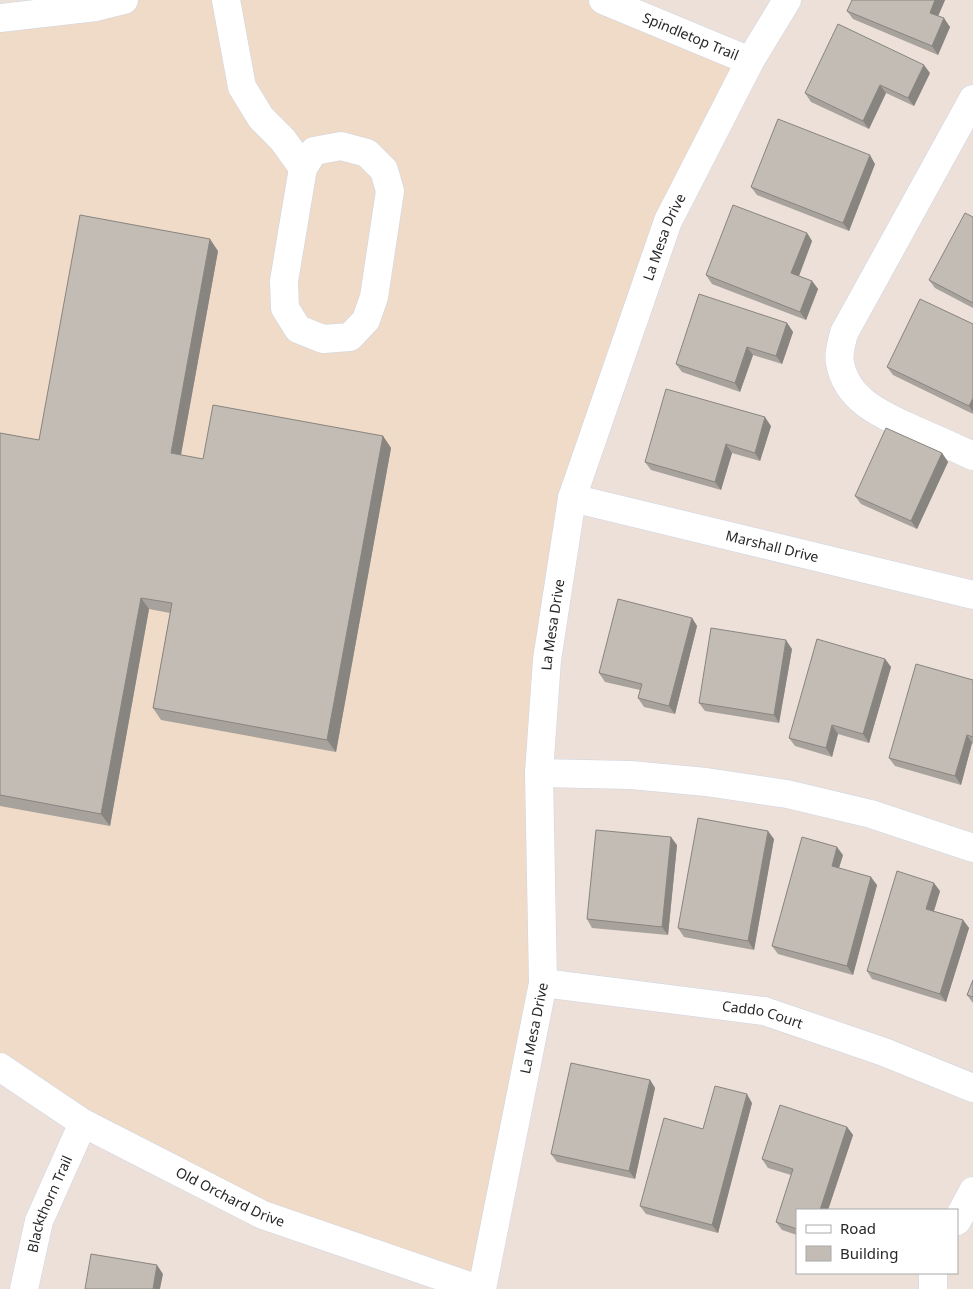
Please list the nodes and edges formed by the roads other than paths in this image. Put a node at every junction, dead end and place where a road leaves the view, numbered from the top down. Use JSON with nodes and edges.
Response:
{"nodes":[{"id":1,"x":124,"y":0,"type":"edge"},
{"id":2,"x":226,"y":0,"type":"edge"},
{"id":3,"x":604,"y":0,"type":"edge"},
{"id":4,"x":787,"y":0,"type":"edge"},
{"id":5,"x":0,"y":18,"type":"edge"},
{"id":6,"x":750,"y":62,"type":"junction"},
{"id":7,"x":973,"y":99,"type":"edge"},
{"id":8,"x":303,"y":168,"type":"junction"},
{"id":9,"x":973,"y":456,"type":"edge"},
{"id":10,"x":572,"y":498,"type":"junction"},
{"id":11,"x":973,"y":595,"type":"edge"},
{"id":12,"x":539,"y":773,"type":"junction"},
{"id":13,"x":973,"y":848,"type":"edge"},
{"id":14,"x":543,"y":983,"type":"junction"},
{"id":15,"x":0,"y":1067,"type":"edge"},
{"id":16,"x":973,"y":1088,"type":"edge"},
{"id":17,"x":83,"y":1123,"type":"junction"},
{"id":18,"x":973,"y":1191,"type":"edge"},
{"id":19,"x":958,"y":1220,"type":"edge"},
{"id":20,"x":933,"y":1274,"type":"edge"},
{"id":21,"x":24,"y":1289,"type":"edge"},
{"id":22,"x":478,"y":1289,"type":"edge"},
{"id":23,"x":482,"y":1289,"type":"edge"},
{"id":24,"x":933,"y":1289,"type":"edge"}],
"edges":[{"from":1,"to":5,"type":"street"},
{"from":2,"to":8,"type":"street"},
{"from":3,"to":6,"type":"street","name":"Spindletop Trail"},
{"from":4,"to":6,"type":"street","name":"La Mesa Drive"},
{"from":6,"to":10,"type":"street","name":"La Mesa Drive"},
{"from":7,"to":9,"type":"street"},
{"from":8,"to":8,"type":"street"},
{"from":10,"to":11,"type":"street","name":"Marshall Drive"},
{"from":10,"to":12,"type":"street","name":"La Mesa Drive"},
{"from":12,"to":13,"type":"street"},
{"from":12,"to":14,"type":"street","name":"La Mesa Drive"},
{"from":14,"to":16,"type":"street","name":"Caddo Court"},
{"from":14,"to":23,"type":"street","name":"La Mesa Drive"},
{"from":15,"to":17,"type":"street","name":"Old Orchard Drive"},
{"from":17,"to":21,"type":"street","name":"Blackthorn Trail"},
{"from":17,"to":22,"type":"street","name":"Old Orchard Drive"},
{"from":18,"to":19,"type":"street"},
{"from":20,"to":24,"type":"street"}]}
